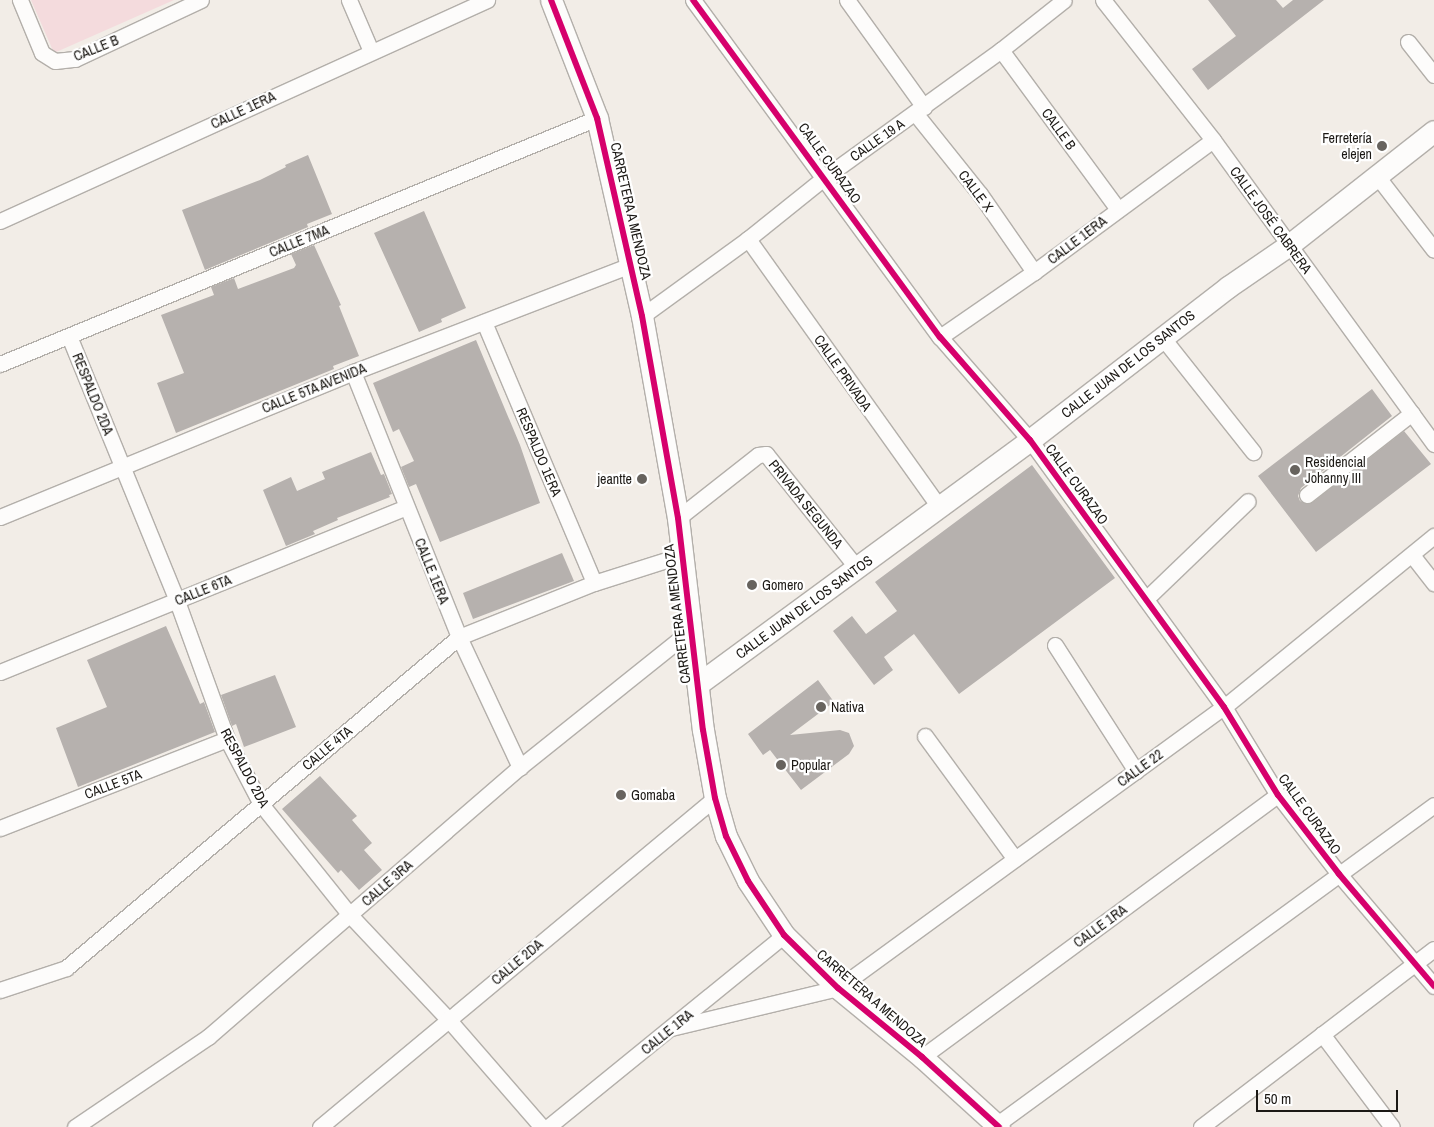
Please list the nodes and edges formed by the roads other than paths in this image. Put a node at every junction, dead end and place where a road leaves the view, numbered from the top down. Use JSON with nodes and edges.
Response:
{"nodes":[{"id":1,"x":20,"y":0,"type":"edge"},
{"id":2,"x":201,"y":0,"type":"edge"},
{"id":3,"x":349,"y":0,"type":"edge"},
{"id":4,"x":487,"y":0,"type":"edge"},
{"id":5,"x":551,"y":0,"type":"edge"},
{"id":6,"x":847,"y":0,"type":"edge"},
{"id":7,"x":1064,"y":0,"type":"edge"},
{"id":8,"x":1103,"y":0,"type":"edge"},
{"id":9,"x":695,"y":1,"type":"edge"},
{"id":10,"x":1408,"y":42,"type":"dead end"},
{"id":11,"x":1001,"y":50,"type":"junction"},
{"id":12,"x":371,"y":51,"type":"junction"},
{"id":13,"x":1434,"y":75,"type":"edge"},
{"id":14,"x":920,"y":110,"type":"junction"},
{"id":15,"x":597,"y":118,"type":"junction"},
{"id":16,"x":1434,"y":131,"type":"edge"},
{"id":17,"x":1213,"y":140,"type":"junction"},
{"id":18,"x":1377,"y":176,"type":"junction"},
{"id":19,"x":825,"y":178,"type":"junction"},
{"id":20,"x":1118,"y":209,"type":"junction"},
{"id":21,"x":0,"y":221,"type":"edge"},
{"id":22,"x":748,"y":239,"type":"junction"},
{"id":23,"x":1289,"y":245,"type":"junction"},
{"id":24,"x":1434,"y":250,"type":"edge"},
{"id":25,"x":630,"y":265,"type":"junction"},
{"id":26,"x":1034,"y":272,"type":"junction"},
{"id":27,"x":642,"y":316,"type":"junction"},
{"id":28,"x":484,"y":322,"type":"junction"},
{"id":29,"x":69,"y":336,"type":"junction"},
{"id":30,"x":940,"y":337,"type":"junction"},
{"id":31,"x":1162,"y":337,"type":"junction"},
{"id":32,"x":0,"y":364,"type":"edge"},
{"id":33,"x":353,"y":372,"type":"junction"},
{"id":34,"x":1412,"y":413,"type":"junction"},
{"id":35,"x":1030,"y":440,"type":"junction"},
{"id":36,"x":1434,"y":444,"type":"edge"},
{"id":37,"x":1253,"y":452,"type":"dead end"},
{"id":38,"x":123,"y":468,"type":"junction"},
{"id":39,"x":1307,"y":495,"type":"dead end"},
{"id":40,"x":1248,"y":500,"type":"dead end"},
{"id":41,"x":939,"y":506,"type":"junction"},
{"id":42,"x":406,"y":507,"type":"junction"},
{"id":43,"x":0,"y":517,"type":"edge"},
{"id":44,"x":678,"y":518,"type":"junction"},
{"id":45,"x":1434,"y":536,"type":"edge"},
{"id":46,"x":682,"y":555,"type":"junction"},
{"id":47,"x":1412,"y":555,"type":"junction"},
{"id":48,"x":857,"y":568,"type":"junction"},
{"id":49,"x":594,"y":583,"type":"junction"},
{"id":50,"x":1434,"y":583,"type":"edge"},
{"id":51,"x":1146,"y":599,"type":"junction"},
{"id":52,"x":177,"y":601,"type":"junction"},
{"id":53,"x":692,"y":629,"type":"junction"},
{"id":54,"x":459,"y":637,"type":"junction"},
{"id":55,"x":1055,"y":644,"type":"dead end"},
{"id":56,"x":0,"y":672,"type":"edge"},
{"id":57,"x":698,"y":684,"type":"junction"},
{"id":58,"x":1224,"y":707,"type":"junction"},
{"id":59,"x":925,"y":736,"type":"dead end"},
{"id":60,"x":227,"y":739,"type":"junction"},
{"id":61,"x":520,"y":767,"type":"junction"},
{"id":62,"x":1136,"y":771,"type":"junction"},
{"id":63,"x":1278,"y":795,"type":"junction"},
{"id":64,"x":715,"y":798,"type":"junction"},
{"id":65,"x":261,"y":804,"type":"junction"},
{"id":66,"x":1434,"y":805,"type":"edge"},
{"id":67,"x":0,"y":828,"type":"edge"},
{"id":68,"x":1015,"y":859,"type":"junction"},
{"id":69,"x":1339,"y":874,"type":"junction"},
{"id":70,"x":350,"y":914,"type":"junction"},
{"id":71,"x":784,"y":935,"type":"junction"},
{"id":72,"x":1434,"y":949,"type":"edge"},
{"id":73,"x":1417,"y":963,"type":"junction"},
{"id":74,"x":1434,"y":986,"type":"edge"},
{"id":75,"x":838,"y":988,"type":"junction"},
{"id":76,"x":0,"y":990,"type":"edge"},
{"id":77,"x":448,"y":1019,"type":"junction"},
{"id":78,"x":671,"y":1028,"type":"junction"},
{"id":79,"x":1322,"y":1034,"type":"junction"},
{"id":80,"x":922,"y":1057,"type":"junction"},
{"id":81,"x":997,"y":1126,"type":"edge"},
{"id":82,"x":75,"y":1127,"type":"edge"},
{"id":83,"x":320,"y":1127,"type":"edge"},
{"id":84,"x":542,"y":1127,"type":"edge"},
{"id":85,"x":548,"y":1127,"type":"edge"},
{"id":86,"x":1201,"y":1127,"type":"edge"},
{"id":87,"x":1392,"y":1127,"type":"edge"}],
"edges":[{"from":1,"to":2,"type":"street","name":"CALLE B"},
{"from":3,"to":12,"type":"street"},
{"from":4,"to":12,"type":"street","name":"CALLE 1ERA"},
{"from":5,"to":15,"type":"street","name":"CARRETERA A MENDOZA"},
{"from":6,"to":14,"type":"street","name":"CALLE X"},
{"from":7,"to":11,"type":"street","name":"CALLE 19 A"},
{"from":8,"to":17,"type":"street","name":"CALLE JOSÉ CABRERA"},
{"from":9,"to":19,"type":"street","name":"CALLE CURAZAO"},
{"from":10,"to":13,"type":"street"},
{"from":11,"to":14,"type":"street","name":"CALLE 19 A"},
{"from":11,"to":20,"type":"street","name":"CALLE B"},
{"from":12,"to":21,"type":"street","name":"CALLE 1ERA"},
{"from":14,"to":19,"type":"street","name":"CALLE 19 A"},
{"from":14,"to":26,"type":"street","name":"CALLE X"},
{"from":15,"to":25,"type":"street","name":"CARRETERA A MENDOZA"},
{"from":15,"to":29,"type":"street","name":"CALLE 7MA"},
{"from":16,"to":18,"type":"street","name":"CALLE JUAN DE LOS SANTOS"},
{"from":17,"to":20,"type":"street","name":"CALLE 1ERA"},
{"from":17,"to":23,"type":"street","name":"CALLE JOSÉ CABRERA"},
{"from":18,"to":23,"type":"street","name":"CALLE JUAN DE LOS SANTOS"},
{"from":18,"to":24,"type":"street"},
{"from":19,"to":22,"type":"street","name":"CALLE 19 A"},
{"from":19,"to":30,"type":"street","name":"CALLE CURAZAO"},
{"from":20,"to":26,"type":"street","name":"CALLE 1ERA"},
{"from":22,"to":27,"type":"street","name":"CALLE 19 A"},
{"from":22,"to":41,"type":"street","name":"CALLE PRIVADA"},
{"from":23,"to":31,"type":"street","name":"CALLE JUAN DE LOS SANTOS"},
{"from":23,"to":34,"type":"street","name":"CALLE JOSÉ CABRERA"},
{"from":25,"to":27,"type":"street","name":"CARRETERA A MENDOZA"},
{"from":25,"to":28,"type":"street","name":"CALLE 5TA AVENIDA"},
{"from":26,"to":30,"type":"street","name":"CALLE 1ERA"},
{"from":27,"to":44,"type":"street","name":"CARRETERA A MENDOZA"},
{"from":28,"to":33,"type":"street","name":"CALLE 5TA AVENIDA"},
{"from":28,"to":49,"type":"street","name":"RESPALDO 1ERA"},
{"from":29,"to":32,"type":"street","name":"CALLE 7MA"},
{"from":29,"to":38,"type":"street","name":"RESPALDO 2DA"},
{"from":30,"to":35,"type":"street","name":"CALLE CURAZAO"},
{"from":31,"to":35,"type":"street","name":"CALLE JUAN DE LOS SANTOS"},
{"from":31,"to":37,"type":"street"},
{"from":33,"to":38,"type":"street","name":"CALLE 5TA AVENIDA"},
{"from":33,"to":42,"type":"street","name":"CALLE 1ERA"},
{"from":34,"to":36,"type":"street","name":"CALLE JOSÉ CABRERA"},
{"from":34,"to":39,"type":"street"},
{"from":35,"to":41,"type":"street","name":"CALLE JUAN DE LOS SANTOS"},
{"from":35,"to":51,"type":"street","name":"CALLE CURAZAO"},
{"from":38,"to":43,"type":"street","name":"CALLE 5TA AVENIDA"},
{"from":38,"to":52,"type":"street","name":"RESPALDO 2DA"},
{"from":40,"to":51,"type":"street"},
{"from":41,"to":48,"type":"street","name":"CALLE JUAN DE LOS SANTOS"},
{"from":42,"to":52,"type":"street","name":"CALLE 6TA"},
{"from":42,"to":54,"type":"street","name":"CALLE 1ERA"},
{"from":44,"to":46,"type":"street","name":"CARRETERA A MENDOZA"},
{"from":44,"to":48,"type":"street","name":"PRIVADA SEGUNDA"},
{"from":45,"to":47,"type":"street","name":"CALLE 22"},
{"from":46,"to":49,"type":"street","name":"CALLE 4TA"},
{"from":46,"to":53,"type":"street","name":"CARRETERA A MENDOZA"},
{"from":47,"to":50,"type":"street"},
{"from":47,"to":58,"type":"street","name":"CALLE 22"},
{"from":48,"to":57,"type":"street","name":"CALLE JUAN DE LOS SANTOS"},
{"from":49,"to":54,"type":"street","name":"CALLE 4TA"},
{"from":51,"to":58,"type":"street","name":"CALLE CURAZAO"},
{"from":52,"to":56,"type":"street","name":"CALLE 6TA"},
{"from":52,"to":60,"type":"street","name":"RESPALDO 2DA"},
{"from":53,"to":57,"type":"street","name":"CARRETERA A MENDOZA"},
{"from":53,"to":61,"type":"street","name":"CALLE 3RA"},
{"from":54,"to":61,"type":"street","name":"CALLE 1ERA"},
{"from":54,"to":65,"type":"street","name":"CALLE 4TA"},
{"from":55,"to":62,"type":"street"},
{"from":57,"to":64,"type":"street","name":"CARRETERA A MENDOZA"},
{"from":58,"to":62,"type":"street","name":"CALLE 22"},
{"from":58,"to":63,"type":"street","name":"CALLE CURAZAO"},
{"from":59,"to":68,"type":"street"},
{"from":60,"to":65,"type":"street","name":"RESPALDO 2DA"},
{"from":60,"to":67,"type":"street","name":"CALLE 5TA"},
{"from":61,"to":70,"type":"street","name":"CALLE 3RA"},
{"from":62,"to":68,"type":"street","name":"CALLE 22"},
{"from":63,"to":69,"type":"street","name":"CALLE CURAZAO"},
{"from":63,"to":80,"type":"street","name":"CALLE 1RA"},
{"from":64,"to":71,"type":"street","name":"CARRETERA A MENDOZA"},
{"from":64,"to":77,"type":"street","name":"CALLE 2DA"},
{"from":65,"to":70,"type":"street","name":"RESPALDO 2DA"},
{"from":65,"to":76,"type":"street","name":"CALLE 4TA"},
{"from":66,"to":69,"type":"street"},
{"from":68,"to":75,"type":"street","name":"CALLE 22"},
{"from":69,"to":73,"type":"street","name":"CALLE CURAZAO"},
{"from":69,"to":81,"type":"street"},
{"from":70,"to":77,"type":"street","name":"RESPALDO 2DA"},
{"from":70,"to":82,"type":"street","name":"CALLE 3RA"},
{"from":71,"to":75,"type":"street","name":"CARRETERA A MENDOZA"},
{"from":71,"to":78,"type":"street","name":"CALLE 1RA"},
{"from":72,"to":73,"type":"street"},
{"from":73,"to":74,"type":"street","name":"CALLE CURAZAO"},
{"from":73,"to":79,"type":"street"},
{"from":75,"to":78,"type":"street"},
{"from":75,"to":80,"type":"street","name":"CARRETERA A MENDOZA"},
{"from":77,"to":83,"type":"street","name":"CALLE 2DA"},
{"from":77,"to":84,"type":"street","name":"RESPALDO 2DA"},
{"from":78,"to":85,"type":"street","name":"CALLE 1RA"},
{"from":79,"to":86,"type":"street"},
{"from":79,"to":87,"type":"street"},
{"from":80,"to":81,"type":"street","name":"CARRETERA A MENDOZA"}]}
